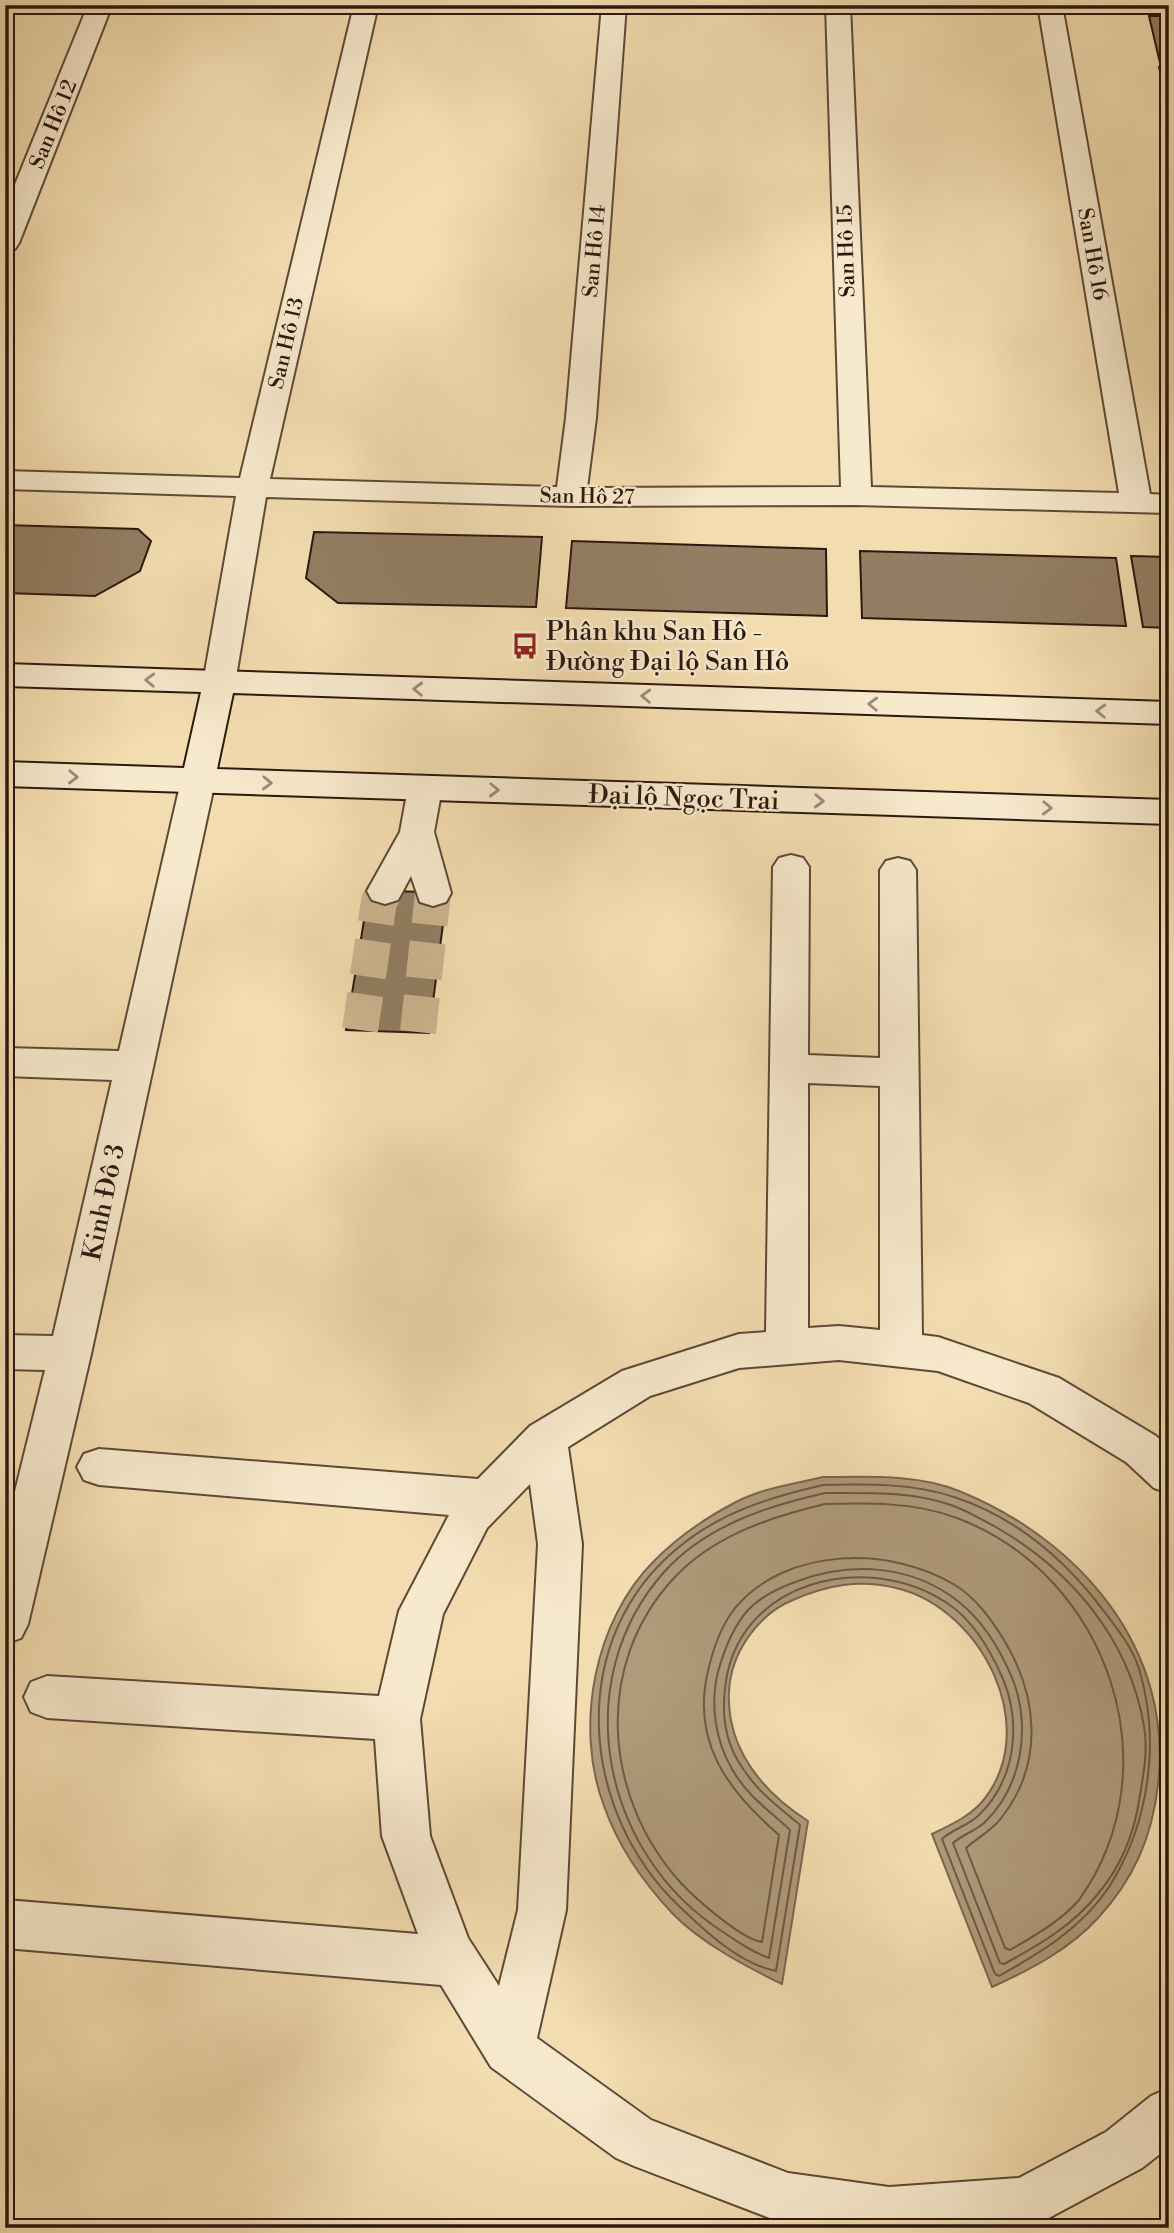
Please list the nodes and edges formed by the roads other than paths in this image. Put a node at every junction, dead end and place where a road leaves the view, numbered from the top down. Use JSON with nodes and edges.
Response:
{"nodes":[{"id":1,"x":100,"y":5,"type":"edge"},
{"id":2,"x":366,"y":5,"type":"edge"},
{"id":3,"x":614,"y":5,"type":"edge"},
{"id":4,"x":838,"y":5,"type":"edge"},
{"id":5,"x":1050,"y":5,"type":"edge"},
{"id":6,"x":5,"y":243,"type":"edge"},
{"id":7,"x":5,"y":480,"type":"edge"},
{"id":8,"x":253,"y":485,"type":"junction"},
{"id":9,"x":856,"y":496,"type":"junction"},
{"id":10,"x":570,"y":497,"type":"junction"},
{"id":11,"x":1136,"y":503,"type":"junction"},
{"id":12,"x":1169,"y":504,"type":"edge"},
{"id":13,"x":5,"y":676,"type":"edge"},
{"id":14,"x":219,"y":682,"type":"junction"},
{"id":15,"x":1169,"y":713,"type":"edge"},
{"id":16,"x":5,"y":774,"type":"edge"},
{"id":17,"x":198,"y":781,"type":"junction"},
{"id":18,"x":425,"y":788,"type":"junction"},
{"id":19,"x":1169,"y":812,"type":"edge"},
{"id":20,"x":417,"y":832,"type":"junction"},
{"id":21,"x":791,"y":867,"type":"dead end"},
{"id":22,"x":898,"y":870,"type":"dead end"},
{"id":23,"x":385,"y":891,"type":"tunnel mouth"},
{"id":24,"x":433,"y":892,"type":"tunnel mouth"},
{"id":25,"x":5,"y":1062,"type":"edge"},
{"id":26,"x":132,"y":1066,"type":"junction"},
{"id":27,"x":789,"y":1068,"type":"junction"},
{"id":28,"x":900,"y":1073,"type":"junction"},
{"id":29,"x":787,"y":1348,"type":"junction"},
{"id":30,"x":901,"y":1350,"type":"junction"},
{"id":31,"x":5,"y":1352,"type":"edge"},
{"id":32,"x":70,"y":1354,"type":"junction"},
{"id":33,"x":545,"y":1439,"type":"junction"},
{"id":34,"x":99,"y":1467,"type":"dead end"},
{"id":35,"x":1169,"y":1475,"type":"edge"},
{"id":36,"x":488,"y":1499,"type":"junction"},
{"id":37,"x":5,"y":1624,"type":"edge"},
{"id":38,"x":47,"y":1697,"type":"dead end"},
{"id":39,"x":397,"y":1719,"type":"junction"},
{"id":40,"x":6,"y":1924,"type":"edge"},
{"id":41,"x":456,"y":1962,"type":"junction"},
{"id":42,"x":509,"y":2049,"type":"junction"},
{"id":43,"x":1169,"y":2115,"type":"edge"},
{"id":44,"x":806,"y":2215,"type":"edge"},
{"id":45,"x":992,"y":2217,"type":"edge"}],
"edges":[{"from":1,"to":6,"type":"street","name":"San Hô 12"},
{"from":2,"to":8,"type":"street","name":"San Hô 13"},
{"from":3,"to":10,"type":"street","name":"San Hô 14"},
{"from":4,"to":9,"type":"street","name":"San Hô 15"},
{"from":5,"to":11,"type":"street","name":"San Hô 16"},
{"from":7,"to":8,"type":"street","name":"San Hô 27"},
{"from":8,"to":10,"type":"street","name":"San Hô 27"},
{"from":8,"to":14,"type":"street","name":"San Hô 13"},
{"from":9,"to":10,"type":"street","name":"San Hô 27"},
{"from":9,"to":11,"type":"street","name":"San Hô 27"},
{"from":11,"to":12,"type":"street","name":"San Hô 27"},
{"from":14,"to":13,"type":"street","one_way":true},
{"from":15,"to":14,"type":"street","one_way":true},
{"from":14,"to":17,"type":"street"},
{"from":16,"to":17,"type":"street","name":"Đại lộ Ngọc Trai","one_way":true},
{"from":17,"to":18,"type":"street","name":"Đại lộ Ngọc Trai","one_way":true},
{"from":17,"to":26,"type":"street","name":"Kinh Đô 3"},
{"from":18,"to":19,"type":"street","name":"Đại lộ Ngọc Trai","one_way":true},
{"from":18,"to":20,"type":"street"},
{"from":20,"to":23,"type":"street"},
{"from":20,"to":24,"type":"street"},
{"from":21,"to":27,"type":"street"},
{"from":22,"to":28,"type":"street"},
{"from":25,"to":26,"type":"street"},
{"from":26,"to":32,"type":"street","name":"Kinh Đô 3"},
{"from":27,"to":28,"type":"street"},
{"from":27,"to":29,"type":"street"},
{"from":28,"to":30,"type":"street"},
{"from":29,"to":30,"type":"street"},
{"from":29,"to":33,"type":"street"},
{"from":30,"to":35,"type":"street"},
{"from":31,"to":32,"type":"street"},
{"from":32,"to":37,"type":"street","name":"Kinh Đô 3"},
{"from":33,"to":36,"type":"street"},
{"from":33,"to":42,"type":"street"},
{"from":34,"to":36,"type":"street"},
{"from":36,"to":39,"type":"street"},
{"from":38,"to":39,"type":"street"},
{"from":39,"to":41,"type":"street"},
{"from":40,"to":41,"type":"street"},
{"from":41,"to":42,"type":"street"},
{"from":42,"to":44,"type":"street"},
{"from":43,"to":45,"type":"street"},
{"from":44,"to":45,"type":"street"}]}
